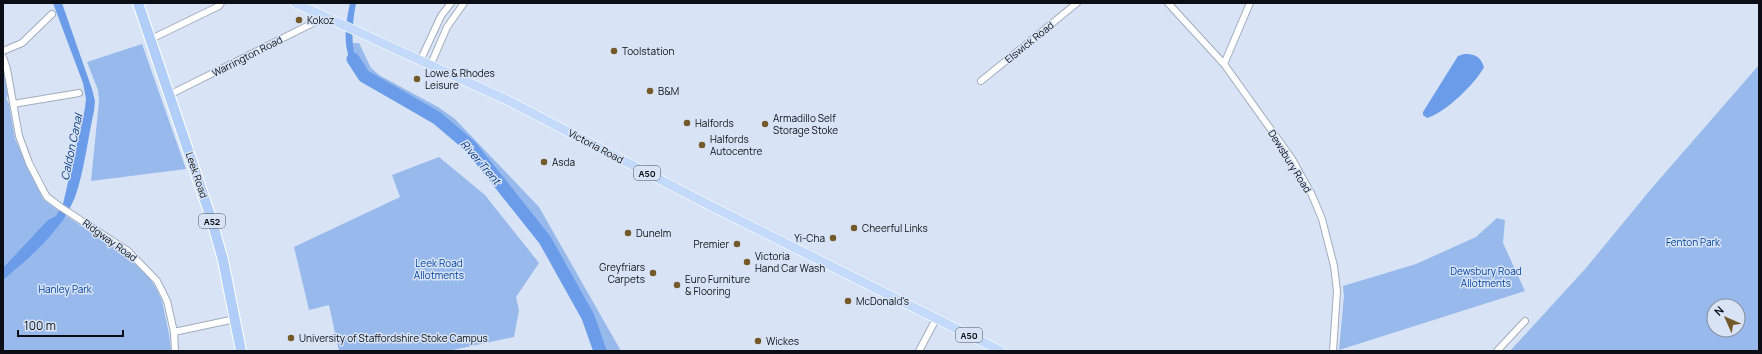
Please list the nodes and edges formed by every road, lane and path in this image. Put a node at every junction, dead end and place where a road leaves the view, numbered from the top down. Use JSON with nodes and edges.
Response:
{"nodes":[{"id":1,"x":138,"y":3,"type":"edge"},
{"id":2,"x":221,"y":3,"type":"edge"},
{"id":3,"x":295,"y":3,"type":"edge"},
{"id":4,"x":451,"y":3,"type":"edge"},
{"id":5,"x":464,"y":3,"type":"edge"},
{"id":6,"x":1077,"y":3,"type":"edge"},
{"id":7,"x":1168,"y":3,"type":"edge"},
{"id":8,"x":1250,"y":3,"type":"edge"},
{"id":9,"x":52,"y":14,"type":"dead end"},
{"id":10,"x":325,"y":17,"type":"junction"},
{"id":11,"x":149,"y":40,"type":"junction"},
{"id":12,"x":3,"y":51,"type":"edge"},
{"id":13,"x":3,"y":57,"type":"edge"},
{"id":14,"x":421,"y":59,"type":"junction"},
{"id":15,"x":431,"y":64,"type":"junction"},
{"id":16,"x":1224,"y":64,"type":"junction"},
{"id":17,"x":981,"y":81,"type":"dead end"},
{"id":18,"x":79,"y":93,"type":"dead end"},
{"id":19,"x":169,"y":95,"type":"junction"},
{"id":20,"x":13,"y":104,"type":"junction"},
{"id":21,"x":235,"y":319,"type":"junction"},
{"id":22,"x":936,"y":319,"type":"junction"},
{"id":23,"x":1526,"y":321,"type":"dead end"},
{"id":24,"x":174,"y":332,"type":"junction"},
{"id":25,"x":175,"y":351,"type":"edge"},
{"id":26,"x":241,"y":351,"type":"edge"},
{"id":27,"x":919,"y":351,"type":"edge"},
{"id":28,"x":1001,"y":351,"type":"edge"},
{"id":29,"x":1333,"y":351,"type":"edge"},
{"id":30,"x":1497,"y":351,"type":"edge"}],
"edges":[{"from":1,"to":11,"type":"highway","name":"Leek Road","number":"A52"},
{"from":2,"to":11,"type":"street"},
{"from":3,"to":10,"type":"main road","name":"Victoria Road","number":"A50"},
{"from":4,"to":14,"type":"street"},
{"from":5,"to":15,"type":"street"},
{"from":6,"to":17,"type":"street","name":"Elswick Road"},
{"from":7,"to":16,"type":"street","name":"Dewsbury Road"},
{"from":8,"to":16,"type":"street"},
{"from":9,"to":12,"type":"street"},
{"from":10,"to":14,"type":"main road","name":"Victoria Road","number":"A50"},
{"from":10,"to":19,"type":"street","name":"Warrington Road"},
{"from":11,"to":19,"type":"highway","name":"Leek Road","number":"A52"},
{"from":13,"to":20,"type":"street","name":"Ridgway Road"},
{"from":14,"to":15,"type":"main road","name":"Victoria Road","number":"A50"},
{"from":15,"to":22,"type":"main road","name":"Victoria Road","number":"A50"},
{"from":16,"to":29,"type":"street","name":"Dewsbury Road"},
{"from":18,"to":20,"type":"street"},
{"from":19,"to":21,"type":"highway","name":"Leek Road","number":"A52"},
{"from":20,"to":24,"type":"street","name":"Ridgway Road"},
{"from":21,"to":24,"type":"street"},
{"from":21,"to":26,"type":"highway","name":"Leek Road","number":"A52"},
{"from":22,"to":27,"type":"street"},
{"from":22,"to":28,"type":"main road","name":"Victoria Road","number":"A50"},
{"from":23,"to":30,"type":"street"},
{"from":24,"to":25,"type":"street","name":"Ridgway Road"}]}
